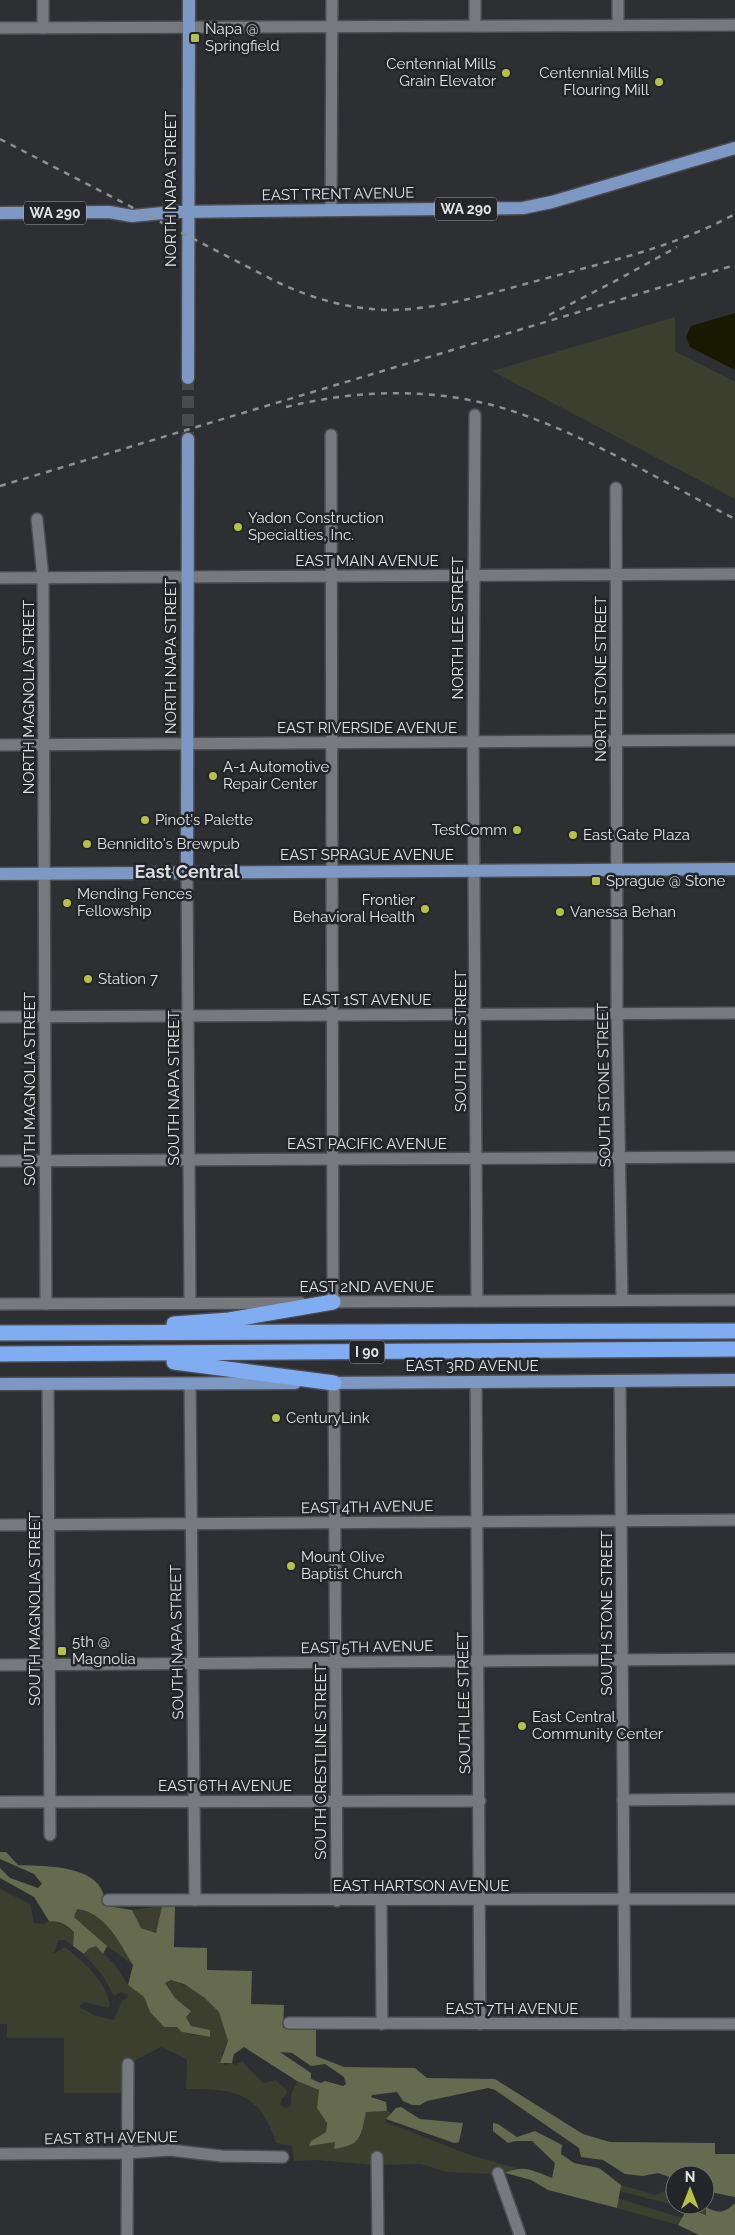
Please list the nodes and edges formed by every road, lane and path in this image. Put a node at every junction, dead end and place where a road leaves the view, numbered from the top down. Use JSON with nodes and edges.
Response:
{"nodes":[{"id":1,"x":43,"y":0,"type":"edge"},
{"id":2,"x":189,"y":0,"type":"edge"},
{"id":3,"x":332,"y":0,"type":"edge"},
{"id":4,"x":475,"y":0,"type":"edge"},
{"id":5,"x":618,"y":0,"type":"edge"},
{"id":6,"x":735,"y":24,"type":"edge"},
{"id":7,"x":474,"y":25,"type":"junction"},
{"id":8,"x":618,"y":25,"type":"junction"},
{"id":9,"x":332,"y":26,"type":"junction"},
{"id":10,"x":188,"y":27,"type":"junction"},
{"id":11,"x":0,"y":28,"type":"edge"},
{"id":12,"x":43,"y":28,"type":"junction"},
{"id":13,"x":735,"y":148,"type":"edge"},
{"id":14,"x":331,"y":210,"type":"junction"},
{"id":15,"x":188,"y":212,"type":"junction"},
{"id":16,"x":0,"y":213,"type":"edge"},
{"id":17,"x":188,"y":378,"type":"tunnel mouth"},
{"id":18,"x":475,"y":415,"type":"dead end"},
{"id":19,"x":331,"y":435,"type":"dead end"},
{"id":20,"x":188,"y":439,"type":"tunnel mouth"},
{"id":21,"x":616,"y":488,"type":"dead end"},
{"id":22,"x":37,"y":520,"type":"dead end"},
{"id":23,"x":616,"y":573,"type":"junction"},
{"id":24,"x":735,"y":574,"type":"edge"},
{"id":25,"x":330,"y":575,"type":"junction"},
{"id":26,"x":473,"y":575,"type":"junction"},
{"id":27,"x":0,"y":578,"type":"edge"},
{"id":28,"x":44,"y":578,"type":"junction"},
{"id":29,"x":187,"y":578,"type":"junction"},
{"id":30,"x":616,"y":740,"type":"junction"},
{"id":31,"x":735,"y":740,"type":"edge"},
{"id":32,"x":473,"y":742,"type":"junction"},
{"id":33,"x":330,"y":743,"type":"junction"},
{"id":34,"x":187,"y":744,"type":"junction"},
{"id":35,"x":0,"y":745,"type":"edge"},
{"id":36,"x":45,"y":745,"type":"junction"},
{"id":37,"x":735,"y":869,"type":"edge"},
{"id":38,"x":616,"y":870,"type":"junction"},
{"id":39,"x":475,"y":871,"type":"junction"},
{"id":40,"x":332,"y":872,"type":"junction"},
{"id":41,"x":188,"y":873,"type":"junction"},
{"id":42,"x":0,"y":874,"type":"edge"},
{"id":43,"x":45,"y":874,"type":"junction"},
{"id":44,"x":617,"y":1012,"type":"junction"},
{"id":45,"x":735,"y":1013,"type":"edge"},
{"id":46,"x":476,"y":1014,"type":"junction"},
{"id":47,"x":188,"y":1015,"type":"junction"},
{"id":48,"x":332,"y":1015,"type":"junction"},
{"id":49,"x":45,"y":1016,"type":"junction"},
{"id":50,"x":0,"y":1017,"type":"edge"},
{"id":51,"x":735,"y":1157,"type":"edge"},
{"id":52,"x":476,"y":1158,"type":"junction"},
{"id":53,"x":620,"y":1158,"type":"junction"},
{"id":54,"x":333,"y":1159,"type":"junction"},
{"id":55,"x":189,"y":1160,"type":"junction"},
{"id":56,"x":0,"y":1161,"type":"edge"},
{"id":57,"x":45,"y":1161,"type":"junction"},
{"id":58,"x":622,"y":1300,"type":"junction"},
{"id":59,"x":735,"y":1300,"type":"edge"},
{"id":60,"x":477,"y":1301,"type":"junction"},
{"id":61,"x":333,"y":1302,"type":"junction"},
{"id":62,"x":190,"y":1303,"type":"junction"},
{"id":63,"x":0,"y":1304,"type":"edge"},
{"id":64,"x":46,"y":1304,"type":"junction"},
{"id":65,"x":735,"y":1331,"type":"edge"},
{"id":66,"x":0,"y":1333,"type":"edge"},
{"id":67,"x":132,"y":1333,"type":"junction"},
{"id":68,"x":735,"y":1349,"type":"edge"},
{"id":69,"x":0,"y":1354,"type":"edge"},
{"id":70,"x":120,"y":1355,"type":"junction"},
{"id":71,"x":735,"y":1380,"type":"edge"},
{"id":72,"x":620,"y":1381,"type":"junction"},
{"id":73,"x":476,"y":1382,"type":"junction"},
{"id":74,"x":334,"y":1383,"type":"junction"},
{"id":75,"x":0,"y":1384,"type":"edge"},
{"id":76,"x":48,"y":1384,"type":"junction"},
{"id":77,"x":190,"y":1384,"type":"junction"},
{"id":78,"x":735,"y":1520,"type":"edge"},
{"id":79,"x":477,"y":1521,"type":"junction"},
{"id":80,"x":621,"y":1521,"type":"junction"},
{"id":81,"x":335,"y":1523,"type":"junction"},
{"id":82,"x":191,"y":1524,"type":"junction"},
{"id":83,"x":0,"y":1525,"type":"edge"},
{"id":84,"x":50,"y":1525,"type":"junction"},
{"id":85,"x":735,"y":1658,"type":"edge"},
{"id":86,"x":622,"y":1659,"type":"junction"},
{"id":87,"x":479,"y":1660,"type":"junction"},
{"id":88,"x":336,"y":1662,"type":"junction"},
{"id":89,"x":193,"y":1663,"type":"junction"},
{"id":90,"x":0,"y":1665,"type":"edge"},
{"id":91,"x":50,"y":1665,"type":"junction"},
{"id":92,"x":735,"y":1799,"type":"edge"},
{"id":93,"x":192,"y":1800,"type":"junction"},
{"id":94,"x":623,"y":1800,"type":"junction"},
{"id":95,"x":336,"y":1801,"type":"junction"},
{"id":96,"x":480,"y":1801,"type":"junction"},
{"id":97,"x":0,"y":1802,"type":"edge"},
{"id":98,"x":50,"y":1802,"type":"junction"},
{"id":99,"x":50,"y":1835,"type":"dead end"},
{"id":100,"x":735,"y":1899,"type":"edge"},
{"id":101,"x":108,"y":1900,"type":"dead end"},
{"id":102,"x":195,"y":1900,"type":"junction"},
{"id":103,"x":336,"y":1901,"type":"junction"},
{"id":104,"x":381,"y":1901,"type":"junction"},
{"id":105,"x":481,"y":1901,"type":"junction"},
{"id":106,"x":623,"y":1901,"type":"junction"},
{"id":107,"x":289,"y":2023,"type":"dead end"},
{"id":108,"x":382,"y":2024,"type":"junction"},
{"id":109,"x":480,"y":2024,"type":"junction"},
{"id":110,"x":625,"y":2024,"type":"junction"},
{"id":111,"x":735,"y":2024,"type":"edge"},
{"id":112,"x":128,"y":2064,"type":"dead end"},
{"id":113,"x":127,"y":2153,"type":"junction"},
{"id":114,"x":0,"y":2154,"type":"edge"},
{"id":115,"x":283,"y":2157,"type":"dead end"},
{"id":116,"x":378,"y":2157,"type":"dead end"},
{"id":117,"x":498,"y":2173,"type":"dead end"},
{"id":118,"x":127,"y":2235,"type":"edge"},
{"id":119,"x":378,"y":2235,"type":"edge"},
{"id":120,"x":520,"y":2235,"type":"edge"}],
"edges":[{"from":1,"to":12,"type":"street"},
{"from":2,"to":10,"type":"main road","name":"NORTH NAPA STREET"},
{"from":3,"to":9,"type":"street"},
{"from":4,"to":7,"type":"street"},
{"from":5,"to":8,"type":"street"},
{"from":6,"to":8,"type":"street"},
{"from":7,"to":8,"type":"street"},
{"from":7,"to":9,"type":"street"},
{"from":9,"to":10,"type":"street"},
{"from":9,"to":14,"type":"street"},
{"from":10,"to":12,"type":"street"},
{"from":10,"to":15,"type":"main road","name":"NORTH NAPA STREET"},
{"from":11,"to":12,"type":"street"},
{"from":13,"to":14,"type":"main road","name":"EAST TRENT AVENUE","number":"WA 290"},
{"from":14,"to":15,"type":"main road","name":"EAST TRENT AVENUE","number":"WA 290"},
{"from":15,"to":16,"type":"main road","name":"EAST TRENT AVENUE","number":"WA 290"},
{"from":15,"to":17,"type":"main road","name":"NORTH NAPA STREET"},
{"from":18,"to":26,"type":"street","name":"NORTH LEE STREET"},
{"from":19,"to":25,"type":"street"},
{"from":20,"to":29,"type":"main road","name":"NORTH NAPA STREET"},
{"from":21,"to":23,"type":"street","name":"NORTH STONE STREET"},
{"from":22,"to":28,"type":"street","name":"NORTH MAGNOLIA STREET"},
{"from":23,"to":24,"type":"street","name":"EAST MAIN AVENUE"},
{"from":23,"to":26,"type":"street","name":"EAST MAIN AVENUE"},
{"from":23,"to":30,"type":"street","name":"NORTH STONE STREET"},
{"from":25,"to":26,"type":"street","name":"EAST MAIN AVENUE"},
{"from":25,"to":29,"type":"street","name":"EAST MAIN AVENUE"},
{"from":25,"to":33,"type":"street"},
{"from":26,"to":32,"type":"street","name":"NORTH LEE STREET"},
{"from":27,"to":28,"type":"street","name":"EAST MAIN AVENUE"},
{"from":28,"to":29,"type":"street","name":"EAST MAIN AVENUE"},
{"from":28,"to":36,"type":"street","name":"NORTH MAGNOLIA STREET"},
{"from":29,"to":34,"type":"main road","name":"NORTH NAPA STREET"},
{"from":30,"to":31,"type":"street","name":"EAST RIVERSIDE AVENUE"},
{"from":30,"to":32,"type":"street","name":"EAST RIVERSIDE AVENUE"},
{"from":30,"to":38,"type":"street","name":"NORTH STONE STREET"},
{"from":32,"to":33,"type":"street","name":"EAST RIVERSIDE AVENUE"},
{"from":32,"to":39,"type":"street","name":"NORTH LEE STREET"},
{"from":33,"to":34,"type":"street","name":"EAST RIVERSIDE AVENUE"},
{"from":33,"to":40,"type":"street"},
{"from":34,"to":36,"type":"street","name":"EAST RIVERSIDE AVENUE"},
{"from":34,"to":41,"type":"main road","name":"NORTH NAPA STREET"},
{"from":35,"to":36,"type":"street","name":"EAST RIVERSIDE AVENUE"},
{"from":36,"to":43,"type":"street","name":"NORTH MAGNOLIA STREET"},
{"from":37,"to":38,"type":"main road","name":"EAST SPRAGUE AVENUE"},
{"from":38,"to":39,"type":"main road","name":"EAST SPRAGUE AVENUE"},
{"from":38,"to":44,"type":"street","name":"SOUTH STONE STREET"},
{"from":39,"to":40,"type":"main road","name":"EAST SPRAGUE AVENUE"},
{"from":39,"to":46,"type":"street","name":"SOUTH LEE STREET"},
{"from":40,"to":41,"type":"main road","name":"EAST SPRAGUE AVENUE"},
{"from":40,"to":48,"type":"street"},
{"from":41,"to":43,"type":"main road","name":"EAST SPRAGUE AVENUE"},
{"from":41,"to":47,"type":"street","name":"SOUTH NAPA STREET"},
{"from":42,"to":43,"type":"main road","name":"EAST SPRAGUE AVENUE"},
{"from":43,"to":49,"type":"street","name":"SOUTH MAGNOLIA STREET"},
{"from":44,"to":45,"type":"street","name":"EAST 1ST AVENUE"},
{"from":44,"to":46,"type":"street","name":"EAST 1ST AVENUE"},
{"from":44,"to":53,"type":"street","name":"SOUTH STONE STREET"},
{"from":46,"to":48,"type":"street","name":"EAST 1ST AVENUE"},
{"from":46,"to":52,"type":"street","name":"SOUTH LEE STREET"},
{"from":47,"to":48,"type":"street","name":"EAST 1ST AVENUE"},
{"from":47,"to":49,"type":"street","name":"EAST 1ST AVENUE"},
{"from":47,"to":55,"type":"street","name":"SOUTH NAPA STREET"},
{"from":48,"to":54,"type":"street"},
{"from":49,"to":50,"type":"street","name":"EAST 1ST AVENUE"},
{"from":49,"to":57,"type":"street","name":"SOUTH MAGNOLIA STREET"},
{"from":51,"to":53,"type":"street","name":"EAST PACIFIC AVENUE"},
{"from":52,"to":53,"type":"street","name":"EAST PACIFIC AVENUE"},
{"from":52,"to":54,"type":"street","name":"EAST PACIFIC AVENUE"},
{"from":52,"to":60,"type":"street","name":"SOUTH LEE STREET"},
{"from":53,"to":58,"type":"street","name":"SOUTH STONE STREET"},
{"from":54,"to":55,"type":"street","name":"EAST PACIFIC AVENUE"},
{"from":54,"to":61,"type":"street"},
{"from":55,"to":57,"type":"street","name":"EAST PACIFIC AVENUE"},
{"from":55,"to":62,"type":"street","name":"SOUTH NAPA STREET"},
{"from":56,"to":57,"type":"street","name":"EAST PACIFIC AVENUE"},
{"from":57,"to":64,"type":"street","name":"SOUTH MAGNOLIA STREET"},
{"from":58,"to":59,"type":"street","name":"EAST 2ND AVENUE"},
{"from":58,"to":60,"type":"street","name":"EAST 2ND AVENUE"},
{"from":60,"to":61,"type":"street","name":"EAST 2ND AVENUE"},
{"from":61,"to":62,"type":"street","name":"EAST 2ND AVENUE"},
{"from":61,"to":67,"type":"highway"},
{"from":62,"to":64,"type":"street","name":"EAST 2ND AVENUE"},
{"from":63,"to":64,"type":"street","name":"EAST 2ND AVENUE"},
{"from":65,"to":67,"type":"highway","number":"I 90"},
{"from":66,"to":67,"type":"highway","number":"I 90"},
{"from":68,"to":70,"type":"highway","number":"I 90"},
{"from":69,"to":70,"type":"highway","number":"I 90"},
{"from":70,"to":74,"type":"highway"},
{"from":71,"to":72,"type":"main road","name":"EAST 3RD AVENUE"},
{"from":72,"to":73,"type":"main road","name":"EAST 3RD AVENUE"},
{"from":72,"to":80,"type":"street","name":"SOUTH STONE STREET"},
{"from":73,"to":74,"type":"main road","name":"EAST 3RD AVENUE"},
{"from":73,"to":79,"type":"street","name":"SOUTH LEE STREET"},
{"from":74,"to":77,"type":"main road","name":"EAST 3RD AVENUE"},
{"from":74,"to":81,"type":"street","name":"SOUTH CRESTLINE STREET"},
{"from":75,"to":76,"type":"main road","name":"EAST 3RD AVENUE"},
{"from":76,"to":77,"type":"main road","name":"EAST 3RD AVENUE"},
{"from":76,"to":84,"type":"street","name":"SOUTH MAGNOLIA STREET"},
{"from":77,"to":82,"type":"street","name":"SOUTH NAPA STREET"},
{"from":78,"to":80,"type":"street","name":"EAST 4TH AVENUE"},
{"from":79,"to":80,"type":"street","name":"EAST 4TH AVENUE"},
{"from":79,"to":81,"type":"street","name":"EAST 4TH AVENUE"},
{"from":79,"to":87,"type":"street","name":"SOUTH LEE STREET"},
{"from":80,"to":86,"type":"street","name":"SOUTH STONE STREET"},
{"from":81,"to":82,"type":"street","name":"EAST 4TH AVENUE"},
{"from":81,"to":88,"type":"street","name":"SOUTH CRESTLINE STREET"},
{"from":82,"to":84,"type":"street","name":"EAST 4TH AVENUE"},
{"from":82,"to":89,"type":"street","name":"SOUTH NAPA STREET"},
{"from":83,"to":84,"type":"street","name":"EAST 4TH AVENUE"},
{"from":84,"to":91,"type":"street","name":"SOUTH MAGNOLIA STREET"},
{"from":85,"to":86,"type":"street","name":"EAST 5TH AVENUE"},
{"from":86,"to":87,"type":"street","name":"EAST 5TH AVENUE"},
{"from":86,"to":94,"type":"street","name":"SOUTH STONE STREET"},
{"from":87,"to":88,"type":"street","name":"EAST 5TH AVENUE"},
{"from":87,"to":96,"type":"street","name":"SOUTH LEE STREET"},
{"from":88,"to":89,"type":"street","name":"EAST 5TH AVENUE"},
{"from":88,"to":95,"type":"street","name":"SOUTH CRESTLINE STREET"},
{"from":89,"to":91,"type":"street","name":"EAST 5TH AVENUE"},
{"from":89,"to":93,"type":"street","name":"SOUTH NAPA STREET"},
{"from":90,"to":91,"type":"street","name":"EAST 5TH AVENUE"},
{"from":91,"to":98,"type":"street","name":"SOUTH MAGNOLIA STREET"},
{"from":92,"to":94,"type":"street"},
{"from":93,"to":95,"type":"street","name":"EAST 6TH AVENUE"},
{"from":93,"to":98,"type":"street","name":"EAST 6TH AVENUE"},
{"from":93,"to":102,"type":"street","name":"SOUTH NAPA STREET"},
{"from":94,"to":106,"type":"street","name":"SOUTH STONE STREET"},
{"from":95,"to":96,"type":"street","name":"EAST 6TH AVENUE"},
{"from":95,"to":103,"type":"street","name":"SOUTH CRESTLINE STREET"},
{"from":96,"to":105,"type":"street","name":"SOUTH LEE STREET"},
{"from":97,"to":98,"type":"street","name":"EAST 6TH AVENUE"},
{"from":98,"to":99,"type":"street","name":"SOUTH MAGNOLIA STREET"},
{"from":100,"to":106,"type":"street","name":"EAST HARTSON AVENUE"},
{"from":101,"to":102,"type":"street","name":"EAST HARTSON AVENUE"},
{"from":102,"to":103,"type":"street","name":"EAST HARTSON AVENUE"},
{"from":103,"to":104,"type":"street","name":"EAST HARTSON AVENUE"},
{"from":104,"to":105,"type":"street","name":"EAST HARTSON AVENUE"},
{"from":104,"to":108,"type":"street"},
{"from":105,"to":106,"type":"street","name":"EAST HARTSON AVENUE"},
{"from":105,"to":109,"type":"street","name":"SOUTH LEE STREET"},
{"from":106,"to":110,"type":"street","name":"SOUTH STONE STREET"},
{"from":107,"to":108,"type":"street","name":"EAST 7TH AVENUE"},
{"from":108,"to":109,"type":"street","name":"EAST 7TH AVENUE"},
{"from":109,"to":110,"type":"street","name":"EAST 7TH AVENUE"},
{"from":110,"to":111,"type":"street","name":"EAST 7TH AVENUE"},
{"from":112,"to":113,"type":"street"},
{"from":113,"to":114,"type":"street","name":"EAST 8TH AVENUE"},
{"from":113,"to":115,"type":"street","name":"EAST 8TH AVENUE"},
{"from":113,"to":118,"type":"street"},
{"from":116,"to":119,"type":"street"},
{"from":117,"to":120,"type":"street"}]}
